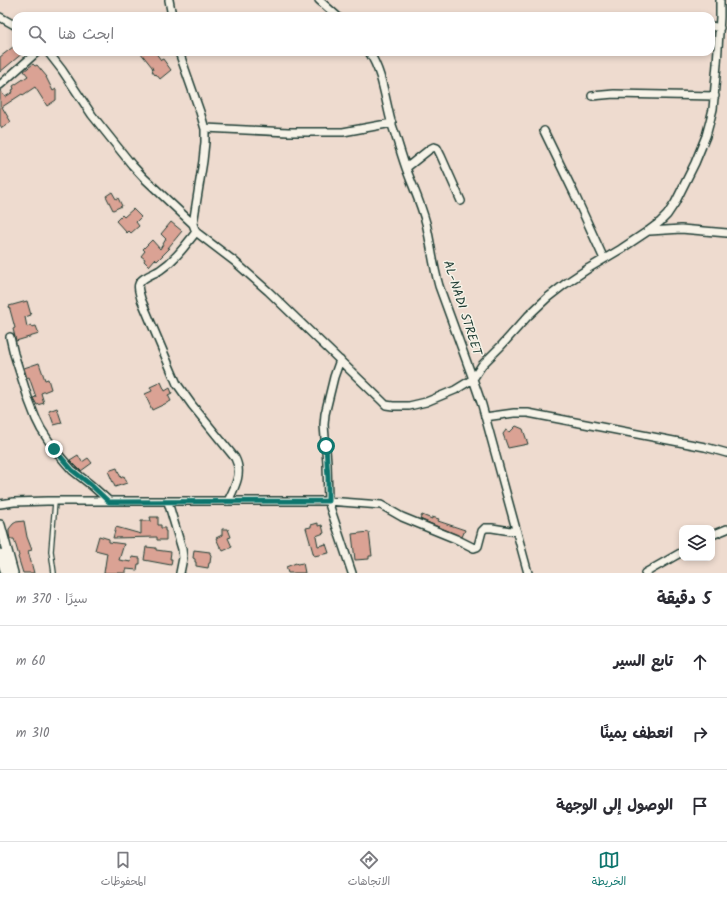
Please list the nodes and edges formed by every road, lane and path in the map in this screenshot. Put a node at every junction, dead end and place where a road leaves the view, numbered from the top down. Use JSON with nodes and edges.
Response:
{"nodes":[{"id":1,"x":169,"y":0,"type":"edge"},
{"id":2,"x":319,"y":0,"type":"edge"},
{"id":3,"x":720,"y":0,"type":"edge"},
{"id":4,"x":171,"y":12,"type":"edge"},
{"id":5,"x":332,"y":12,"type":"edge"},
{"id":6,"x":0,"y":17,"type":"edge"},
{"id":7,"x":12,"y":24,"type":"edge"},
{"id":8,"x":715,"y":27,"type":"edge"},
{"id":9,"x":720,"y":28,"type":"junction"},
{"id":10,"x":33,"y":56,"type":"edge"},
{"id":11,"x":51,"y":56,"type":"edge"},
{"id":12,"x":180,"y":56,"type":"edge"},
{"id":13,"x":372,"y":56,"type":"edge"},
{"id":14,"x":0,"y":85,"type":"edge"},
{"id":15,"x":592,"y":96,"type":"dead end"},
{"id":16,"x":715,"y":96,"type":"junction"},
{"id":17,"x":392,"y":123,"type":"junction"},
{"id":18,"x":205,"y":128,"type":"junction"},
{"id":19,"x":544,"y":131,"type":"dead end"},
{"id":20,"x":406,"y":168,"type":"junction"},
{"id":21,"x":462,"y":201,"type":"dead end"},
{"id":22,"x":193,"y":224,"type":"junction"},
{"id":23,"x":648,"y":231,"type":"junction"},
{"id":24,"x":196,"y":232,"type":"junction"},
{"id":25,"x":727,"y":233,"type":"edge"},
{"id":26,"x":604,"y":258,"type":"junction"},
{"id":27,"x":10,"y":337,"type":"dead end"},
{"id":28,"x":340,"y":360,"type":"junction"},
{"id":29,"x":473,"y":379,"type":"junction"},
{"id":30,"x":485,"y":417,"type":"junction"},
{"id":31,"x":727,"y":453,"type":"edge"},
{"id":32,"x":228,"y":501,"type":"junction"},
{"id":33,"x":328,"y":501,"type":"junction"},
{"id":34,"x":55,"y":502,"type":"junction"},
{"id":35,"x":109,"y":502,"type":"junction"},
{"id":36,"x":168,"y":502,"type":"junction"},
{"id":37,"x":0,"y":504,"type":"edge"},
{"id":38,"x":0,"y":525,"type":"edge"},
{"id":39,"x":727,"y":529,"type":"edge"},
{"id":40,"x":517,"y":532,"type":"junction"},
{"id":41,"x":715,"y":535,"type":"edge"},
{"id":42,"x":0,"y":554,"type":"edge"},
{"id":43,"x":679,"y":554,"type":"edge"},
{"id":44,"x":6,"y":573,"type":"edge"},
{"id":45,"x":13,"y":573,"type":"edge"},
{"id":46,"x":54,"y":573,"type":"edge"},
{"id":47,"x":180,"y":573,"type":"edge"},
{"id":48,"x":352,"y":573,"type":"edge"},
{"id":49,"x":528,"y":573,"type":"edge"},
{"id":50,"x":645,"y":573,"type":"edge"}],
"edges":[{"from":1,"to":4,"type":"street"},
{"from":2,"to":5,"type":"street"},
{"from":3,"to":9,"type":"street"},
{"from":6,"to":7,"type":"street"},
{"from":8,"to":9,"type":"street"},
{"from":9,"to":16,"type":"street"},
{"from":10,"to":14,"type":"street"},
{"from":11,"to":22,"type":"street"},
{"from":12,"to":18,"type":"street"},
{"from":13,"to":17,"type":"street","name":"AL-NADI STREET"},
{"from":15,"to":16,"type":"street"},
{"from":16,"to":23,"type":"street"},
{"from":17,"to":18,"type":"street"},
{"from":17,"to":20,"type":"street","name":"AL-NADI STREET"},
{"from":18,"to":22,"type":"street"},
{"from":19,"to":26,"type":"street"},
{"from":20,"to":21,"type":"street"},
{"from":20,"to":29,"type":"street","name":"AL-NADI STREET"},
{"from":22,"to":24,"type":"street"},
{"from":23,"to":25,"type":"street"},
{"from":23,"to":26,"type":"street"},
{"from":24,"to":28,"type":"street"},
{"from":24,"to":32,"type":"street"},
{"from":26,"to":29,"type":"street"},
{"from":27,"to":35,"type":"street"},
{"from":28,"to":29,"type":"street"},
{"from":28,"to":33,"type":"street"},
{"from":29,"to":30,"type":"street","name":"AL-NADI STREET"},
{"from":30,"to":31,"type":"street"},
{"from":30,"to":40,"type":"street","name":"AL-NADI STREET"},
{"from":32,"to":33,"type":"street"},
{"from":32,"to":36,"type":"street"},
{"from":33,"to":40,"type":"street"},
{"from":33,"to":48,"type":"street"},
{"from":34,"to":35,"type":"street"},
{"from":34,"to":37,"type":"street"},
{"from":34,"to":46,"type":"lane"},
{"from":35,"to":36,"type":"street"},
{"from":36,"to":47,"type":"street"},
{"from":38,"to":45,"type":"street"},
{"from":39,"to":41,"type":"street"},
{"from":40,"to":49,"type":"street","name":"AL-NADI STREET"},
{"from":42,"to":44,"type":"street"},
{"from":43,"to":50,"type":"street"}]}
